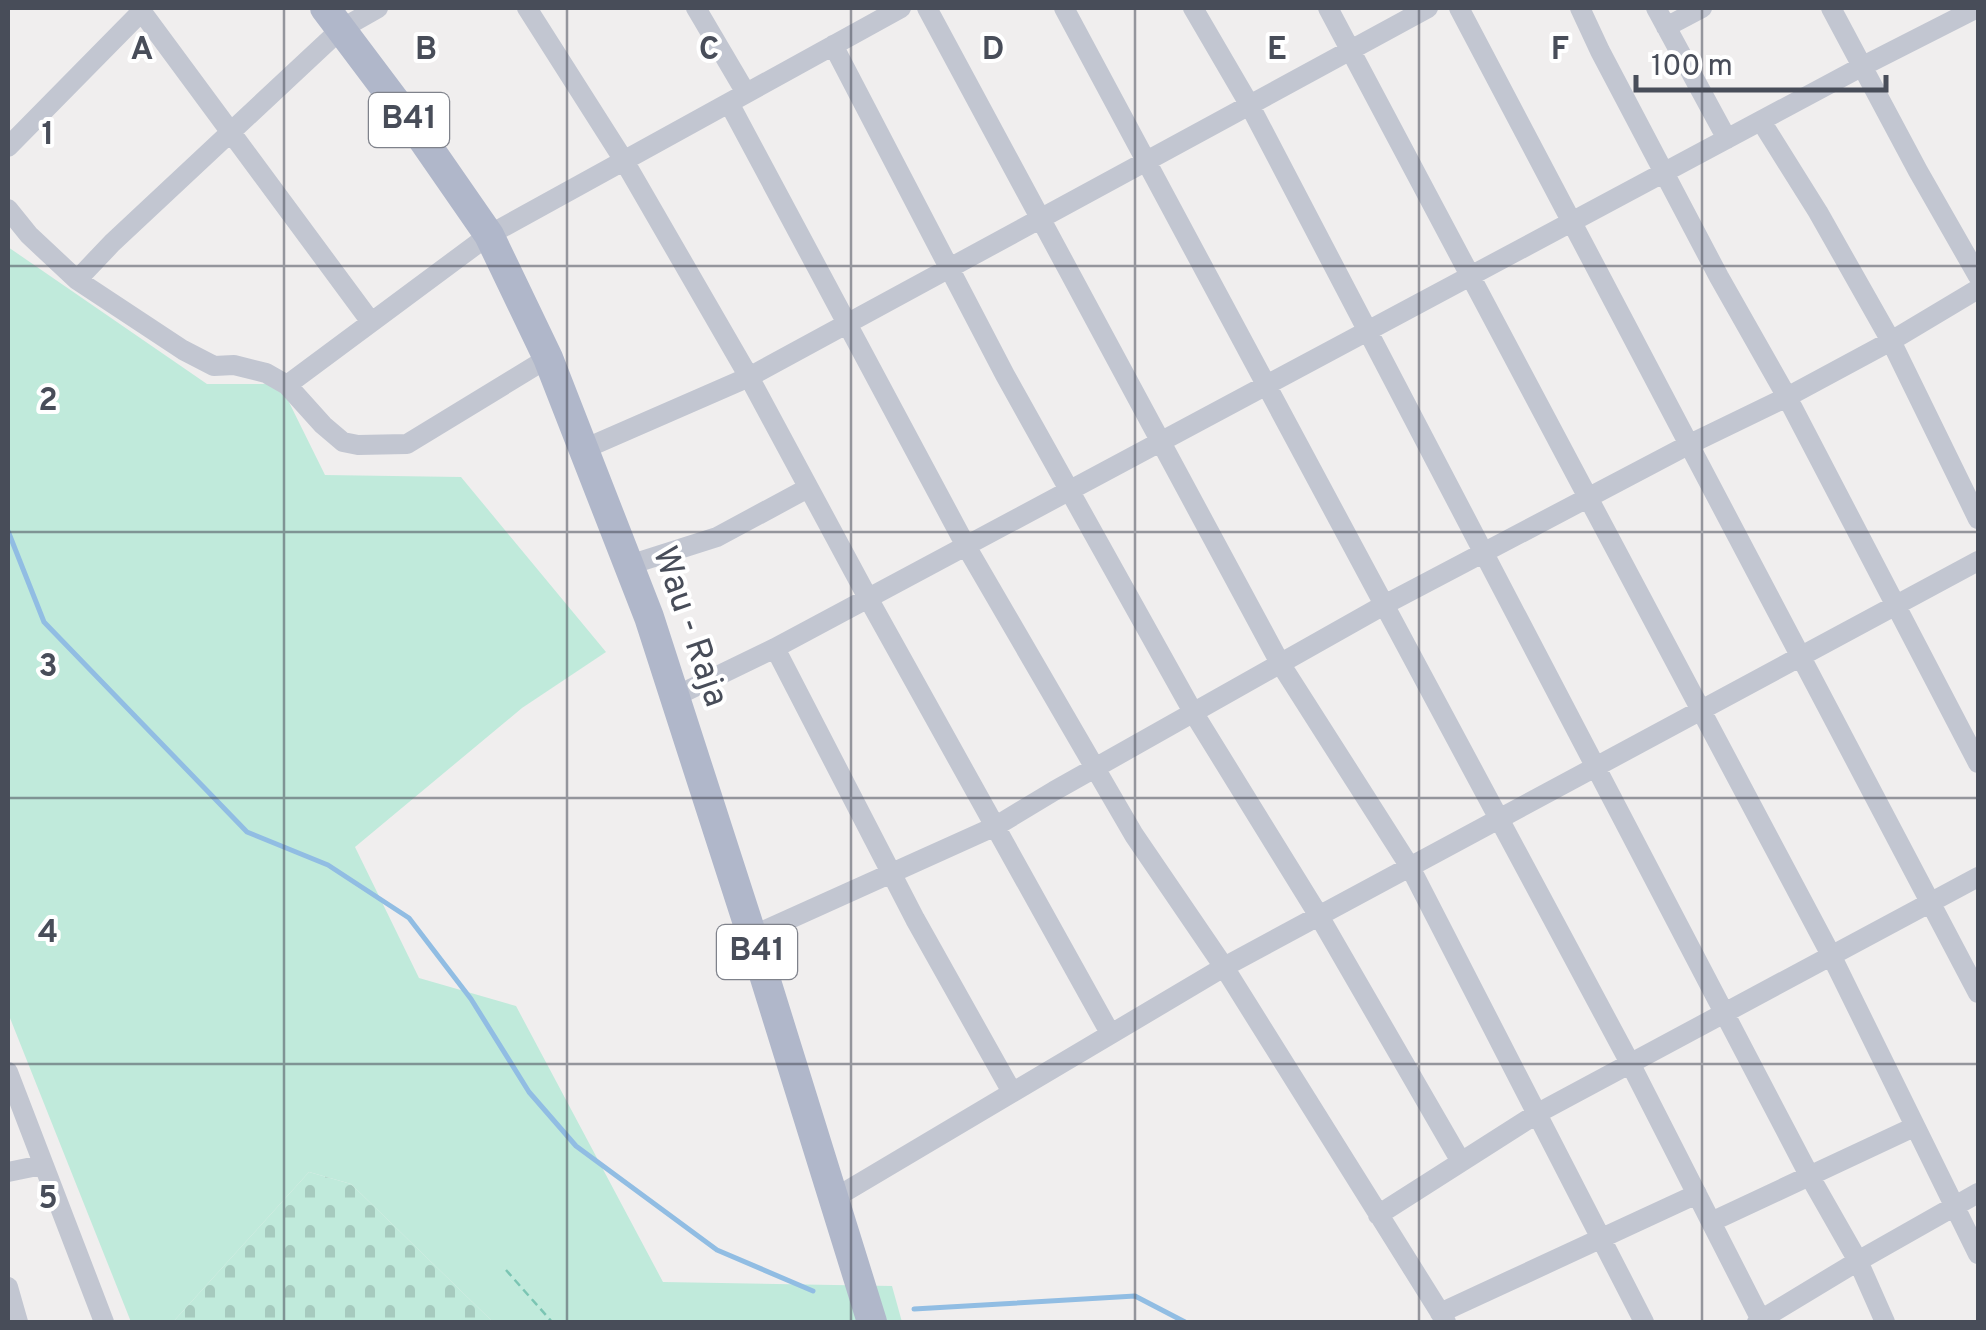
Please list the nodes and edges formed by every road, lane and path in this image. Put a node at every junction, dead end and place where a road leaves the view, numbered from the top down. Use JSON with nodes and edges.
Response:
{"nodes":[{"id":1,"x":378,"y":8,"type":"edge"},
{"id":2,"x":527,"y":8,"type":"edge"},
{"id":3,"x":696,"y":8,"type":"edge"},
{"id":4,"x":901,"y":8,"type":"edge"},
{"id":5,"x":926,"y":8,"type":"edge"},
{"id":6,"x":1064,"y":8,"type":"edge"},
{"id":7,"x":1194,"y":8,"type":"edge"},
{"id":8,"x":1328,"y":8,"type":"edge"},
{"id":9,"x":1428,"y":8,"type":"edge"},
{"id":10,"x":1459,"y":8,"type":"edge"},
{"id":11,"x":1580,"y":8,"type":"edge"},
{"id":12,"x":1656,"y":8,"type":"edge"},
{"id":13,"x":1702,"y":8,"type":"edge"},
{"id":14,"x":1831,"y":8,"type":"edge"},
{"id":15,"x":141,"y":9,"type":"edge"},
{"id":16,"x":1976,"y":11,"type":"edge"},
{"id":17,"x":878,"y":13,"type":"edge"},
{"id":18,"x":333,"y":18,"type":"edge"},
{"id":19,"x":1666,"y":27,"type":"junction"},
{"id":20,"x":832,"y":46,"type":"junction"},
{"id":21,"x":1349,"y":50,"type":"junction"},
{"id":22,"x":1863,"y":66,"type":"junction"},
{"id":23,"x":737,"y":98,"type":"junction"},
{"id":24,"x":1249,"y":104,"type":"junction"},
{"id":25,"x":1761,"y":120,"type":"junction"},
{"id":26,"x":230,"y":132,"type":"junction"},
{"id":27,"x":1727,"y":138,"type":"junction"},
{"id":28,"x":8,"y":146,"type":"edge"},
{"id":29,"x":624,"y":159,"type":"junction"},
{"id":30,"x":1146,"y":160,"type":"junction"},
{"id":31,"x":1664,"y":172,"type":"junction"},
{"id":32,"x":8,"y":209,"type":"edge"},
{"id":33,"x":1040,"y":218,"type":"junction"},
{"id":34,"x":1572,"y":222,"type":"junction"},
{"id":35,"x":489,"y":235,"type":"junction"},
{"id":36,"x":950,"y":267,"type":"junction"},
{"id":37,"x":1470,"y":276,"type":"junction"},
{"id":38,"x":1978,"y":276,"type":"edge"},
{"id":39,"x":77,"y":280,"type":"junction"},
{"id":40,"x":1978,"y":290,"type":"edge"},
{"id":41,"x":372,"y":322,"type":"junction"},
{"id":42,"x":847,"y":323,"type":"junction"},
{"id":43,"x":1368,"y":331,"type":"junction"},
{"id":44,"x":1891,"y":342,"type":"junction"},
{"id":45,"x":548,"y":358,"type":"junction"},
{"id":46,"x":749,"y":377,"type":"junction"},
{"id":47,"x":287,"y":385,"type":"junction"},
{"id":48,"x":1266,"y":385,"type":"junction"},
{"id":49,"x":1787,"y":397,"type":"junction"},
{"id":50,"x":1161,"y":441,"type":"junction"},
{"id":51,"x":1690,"y":444,"type":"junction"},
{"id":52,"x":584,"y":449,"type":"junction"},
{"id":53,"x":808,"y":488,"type":"junction"},
{"id":54,"x":1070,"y":491,"type":"junction"},
{"id":55,"x":1588,"y":498,"type":"junction"},
{"id":56,"x":1978,"y":518,"type":"edge"},
{"id":57,"x":966,"y":546,"type":"junction"},
{"id":58,"x":1484,"y":553,"type":"junction"},
{"id":59,"x":1978,"y":561,"type":"edge"},
{"id":60,"x":630,"y":565,"type":"junction"},
{"id":61,"x":868,"y":598,"type":"junction"},
{"id":62,"x":1384,"y":605,"type":"junction"},
{"id":63,"x":1896,"y":606,"type":"junction"},
{"id":64,"x":775,"y":648,"type":"junction"},
{"id":65,"x":1802,"y":656,"type":"junction"},
{"id":66,"x":1280,"y":663,"type":"junction"},
{"id":67,"x":674,"y":696,"type":"junction"},
{"id":68,"x":1700,"y":710,"type":"junction"},
{"id":69,"x":1193,"y":712,"type":"junction"},
{"id":70,"x":1978,"y":763,"type":"edge"},
{"id":71,"x":1096,"y":767,"type":"junction"},
{"id":72,"x":1596,"y":767,"type":"junction"},
{"id":73,"x":1499,"y":819,"type":"junction"},
{"id":74,"x":996,"y":826,"type":"junction"},
{"id":75,"x":1410,"y":868,"type":"junction"},
{"id":76,"x":893,"y":874,"type":"junction"},
{"id":77,"x":1978,"y":876,"type":"edge"},
{"id":78,"x":1931,"y":901,"type":"junction"},
{"id":79,"x":1319,"y":916,"type":"junction"},
{"id":80,"x":752,"y":936,"type":"junction"},
{"id":81,"x":1830,"y":955,"type":"junction"},
{"id":82,"x":1224,"y":967,"type":"junction"},
{"id":83,"x":1978,"y":994,"type":"edge"},
{"id":84,"x":1724,"y":1012,"type":"junction"},
{"id":85,"x":1110,"y":1034,"type":"junction"},
{"id":86,"x":1630,"y":1063,"type":"junction"},
{"id":87,"x":8,"y":1072,"type":"edge"},
{"id":88,"x":1012,"y":1092,"type":"junction"},
{"id":89,"x":1538,"y":1113,"type":"junction"},
{"id":90,"x":1914,"y":1127,"type":"junction"},
{"id":91,"x":1460,"y":1160,"type":"junction"},
{"id":92,"x":42,"y":1165,"type":"junction"},
{"id":93,"x":8,"y":1172,"type":"edge"},
{"id":94,"x":1809,"y":1175,"type":"junction"},
{"id":95,"x":1697,"y":1194,"type":"junction"},
{"id":96,"x":1978,"y":1194,"type":"edge"},
{"id":97,"x":832,"y":1199,"type":"junction"},
{"id":98,"x":1955,"y":1206,"type":"junction"},
{"id":99,"x":1378,"y":1215,"type":"junction"},
{"id":100,"x":1711,"y":1222,"type":"junction"},
{"id":101,"x":1601,"y":1239,"type":"junction"},
{"id":102,"x":1978,"y":1254,"type":"edge"},
{"id":103,"x":1858,"y":1261,"type":"junction"},
{"id":104,"x":506,"y":1270,"type":"dead end"},
{"id":105,"x":8,"y":1286,"type":"edge"},
{"id":106,"x":1443,"y":1318,"type":"edge"},
{"id":107,"x":18,"y":1322,"type":"edge"},
{"id":108,"x":104,"y":1322,"type":"edge"},
{"id":109,"x":552,"y":1322,"type":"edge"},
{"id":110,"x":872,"y":1322,"type":"edge"},
{"id":111,"x":1644,"y":1322,"type":"edge"},
{"id":112,"x":1760,"y":1322,"type":"edge"},
{"id":113,"x":1886,"y":1322,"type":"edge"}],
"edges":[{"from":1,"to":18,"type":"street"},
{"from":2,"to":29,"type":"street"},
{"from":3,"to":23,"type":"street"},
{"from":4,"to":17,"type":"street"},
{"from":5,"to":33,"type":"street"},
{"from":6,"to":30,"type":"street"},
{"from":7,"to":24,"type":"street"},
{"from":8,"to":21,"type":"street"},
{"from":9,"to":21,"type":"street"},
{"from":10,"to":34,"type":"street"},
{"from":11,"to":31,"type":"street"},
{"from":12,"to":19,"type":"street"},
{"from":13,"to":19,"type":"street"},
{"from":14,"to":22,"type":"street"},
{"from":15,"to":26,"type":"street"},
{"from":15,"to":28,"type":"street"},
{"from":16,"to":22,"type":"street"},
{"from":17,"to":20,"type":"street"},
{"from":18,"to":26,"type":"street"},
{"from":18,"to":35,"type":"main road","name":"Wau - Raja","number":"B41"},
{"from":19,"to":27,"type":"street"},
{"from":20,"to":23,"type":"street"},
{"from":20,"to":36,"type":"street"},
{"from":21,"to":24,"type":"street"},
{"from":21,"to":37,"type":"street"},
{"from":22,"to":25,"type":"street"},
{"from":22,"to":38,"type":"street"},
{"from":23,"to":29,"type":"street"},
{"from":23,"to":42,"type":"street"},
{"from":24,"to":30,"type":"street"},
{"from":24,"to":43,"type":"street"},
{"from":25,"to":27,"type":"street"},
{"from":25,"to":44,"type":"street"},
{"from":26,"to":39,"type":"street"},
{"from":26,"to":41,"type":"street"},
{"from":27,"to":31,"type":"street"},
{"from":29,"to":35,"type":"street"},
{"from":29,"to":46,"type":"street"},
{"from":30,"to":33,"type":"street"},
{"from":30,"to":48,"type":"street"},
{"from":31,"to":34,"type":"street"},
{"from":31,"to":49,"type":"street"},
{"from":32,"to":39,"type":"street"},
{"from":33,"to":36,"type":"street"},
{"from":33,"to":50,"type":"street"},
{"from":34,"to":37,"type":"street"},
{"from":34,"to":51,"type":"street"},
{"from":35,"to":41,"type":"street"},
{"from":35,"to":45,"type":"main road","name":"Wau - Raja","number":"B41"},
{"from":36,"to":42,"type":"street"},
{"from":36,"to":54,"type":"street"},
{"from":37,"to":43,"type":"street"},
{"from":37,"to":55,"type":"street"},
{"from":39,"to":47,"type":"street"},
{"from":40,"to":44,"type":"street"},
{"from":41,"to":47,"type":"street"},
{"from":42,"to":46,"type":"street"},
{"from":42,"to":57,"type":"street"},
{"from":43,"to":48,"type":"street"},
{"from":43,"to":58,"type":"street"},
{"from":44,"to":49,"type":"street"},
{"from":44,"to":56,"type":"street"},
{"from":45,"to":47,"type":"street"},
{"from":45,"to":52,"type":"main road","name":"Wau - Raja","number":"B41"},
{"from":46,"to":52,"type":"street"},
{"from":46,"to":53,"type":"street"},
{"from":48,"to":50,"type":"street"},
{"from":48,"to":62,"type":"street"},
{"from":49,"to":51,"type":"street"},
{"from":49,"to":63,"type":"street"},
{"from":50,"to":54,"type":"street"},
{"from":50,"to":66,"type":"street"},
{"from":51,"to":55,"type":"street"},
{"from":51,"to":65,"type":"street"},
{"from":52,"to":60,"type":"main road","name":"Wau - Raja","number":"B41"},
{"from":53,"to":60,"type":"street"},
{"from":53,"to":61,"type":"street"},
{"from":54,"to":57,"type":"street"},
{"from":54,"to":69,"type":"street"},
{"from":55,"to":58,"type":"street"},
{"from":55,"to":68,"type":"street"},
{"from":57,"to":61,"type":"street"},
{"from":57,"to":71,"type":"street"},
{"from":58,"to":62,"type":"street"},
{"from":58,"to":72,"type":"street"},
{"from":59,"to":63,"type":"street"},
{"from":60,"to":67,"type":"main road","name":"Wau - Raja","number":"B41"},
{"from":61,"to":64,"type":"street"},
{"from":61,"to":74,"type":"street"},
{"from":62,"to":66,"type":"street"},
{"from":62,"to":73,"type":"street"},
{"from":63,"to":65,"type":"street"},
{"from":63,"to":70,"type":"street"},
{"from":64,"to":67,"type":"street"},
{"from":64,"to":76,"type":"street"},
{"from":65,"to":68,"type":"street"},
{"from":65,"to":78,"type":"street"},
{"from":66,"to":69,"type":"street"},
{"from":66,"to":75,"type":"street"},
{"from":67,"to":80,"type":"main road","name":"Wau - Raja","number":"B41"},
{"from":68,"to":72,"type":"street"},
{"from":68,"to":81,"type":"street"},
{"from":69,"to":71,"type":"street"},
{"from":69,"to":79,"type":"street"},
{"from":71,"to":74,"type":"street"},
{"from":71,"to":82,"type":"street"},
{"from":72,"to":73,"type":"street"},
{"from":72,"to":84,"type":"street"},
{"from":73,"to":75,"type":"street"},
{"from":73,"to":86,"type":"street"},
{"from":74,"to":76,"type":"street"},
{"from":74,"to":85,"type":"street"},
{"from":75,"to":79,"type":"street"},
{"from":75,"to":89,"type":"street"},
{"from":76,"to":80,"type":"street"},
{"from":76,"to":88,"type":"street"},
{"from":77,"to":78,"type":"street"},
{"from":78,"to":81,"type":"street"},
{"from":78,"to":83,"type":"street"},
{"from":79,"to":82,"type":"street"},
{"from":79,"to":91,"type":"street"},
{"from":80,"to":97,"type":"main road","name":"Wau - Raja","number":"B41"},
{"from":81,"to":84,"type":"street"},
{"from":81,"to":90,"type":"street"},
{"from":82,"to":85,"type":"street"},
{"from":82,"to":99,"type":"street"},
{"from":84,"to":86,"type":"street"},
{"from":84,"to":94,"type":"street"},
{"from":85,"to":88,"type":"street"},
{"from":86,"to":89,"type":"street"},
{"from":86,"to":95,"type":"street"},
{"from":87,"to":92,"type":"street"},
{"from":88,"to":97,"type":"street"},
{"from":89,"to":91,"type":"street"},
{"from":89,"to":101,"type":"street"},
{"from":90,"to":94,"type":"street"},
{"from":90,"to":98,"type":"street"},
{"from":91,"to":99,"type":"street"},
{"from":92,"to":93,"type":"street"},
{"from":92,"to":108,"type":"street"},
{"from":94,"to":100,"type":"street"},
{"from":94,"to":103,"type":"street"},
{"from":95,"to":100,"type":"street"},
{"from":95,"to":101,"type":"street"},
{"from":96,"to":98,"type":"street"},
{"from":97,"to":110,"type":"main road","name":"Wau - Raja","number":"B41"},
{"from":98,"to":102,"type":"street"},
{"from":98,"to":103,"type":"street"},
{"from":99,"to":106,"type":"street"},
{"from":100,"to":112,"type":"street"},
{"from":101,"to":106,"type":"street"},
{"from":101,"to":111,"type":"street"},
{"from":103,"to":112,"type":"street"},
{"from":103,"to":113,"type":"street"},
{"from":104,"to":109,"type":"path"},
{"from":105,"to":107,"type":"street"}]}
